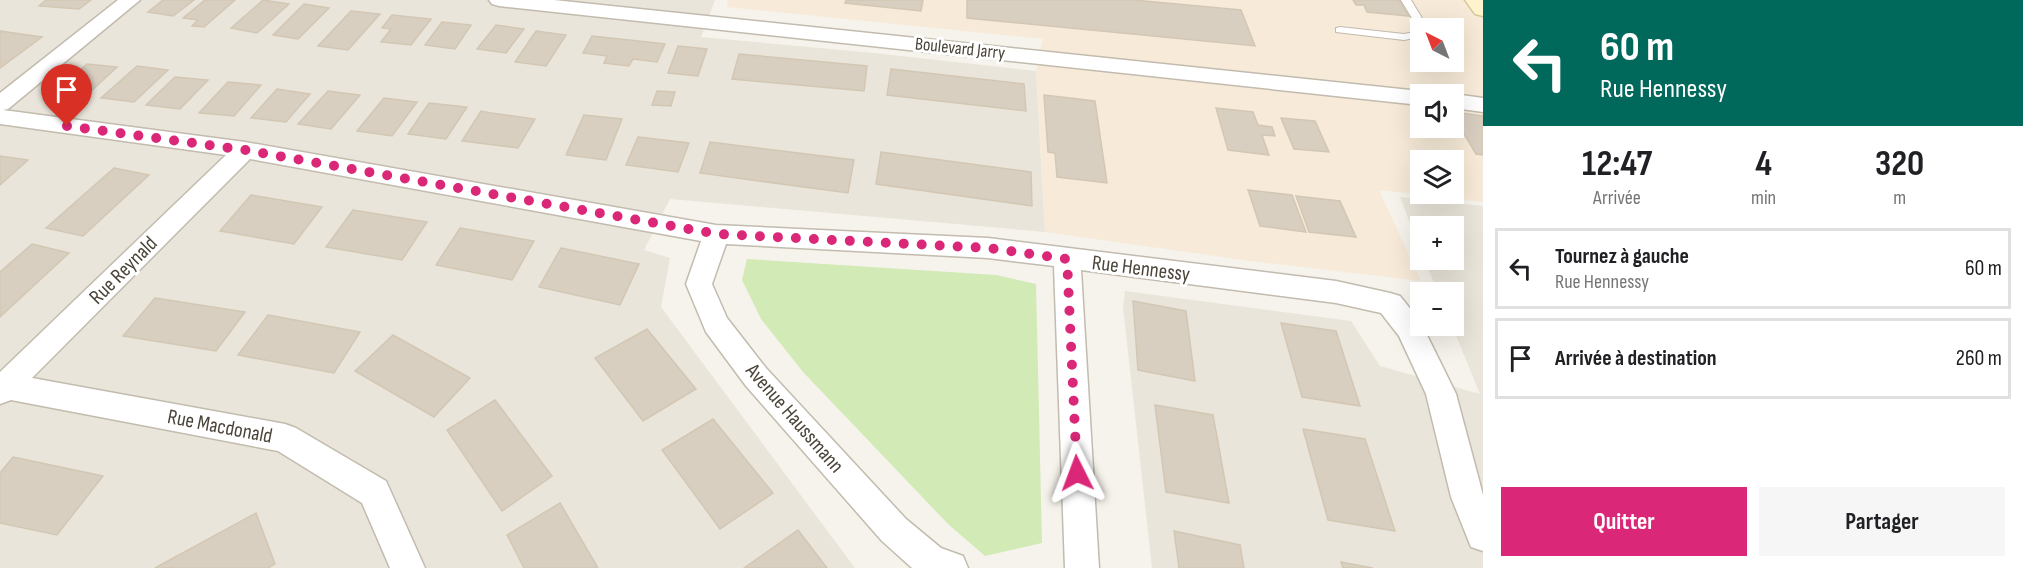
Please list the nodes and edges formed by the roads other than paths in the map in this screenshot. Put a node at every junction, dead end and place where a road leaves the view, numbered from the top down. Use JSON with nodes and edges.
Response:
{"nodes":[{"id":1,"x":130,"y":0,"type":"edge"},
{"id":2,"x":499,"y":0,"type":"edge"},
{"id":3,"x":1406,"y":0,"type":"edge"},
{"id":4,"x":1477,"y":0,"type":"edge"},
{"id":5,"x":1483,"y":9,"type":"edge"},
{"id":6,"x":1417,"y":18,"type":"edge"},
{"id":7,"x":1410,"y":36,"type":"edge"},
{"id":8,"x":1410,"y":45,"type":"edge"},
{"id":9,"x":1410,"y":97,"type":"edge"},
{"id":10,"x":1464,"y":102,"type":"edge"},
{"id":11,"x":0,"y":104,"type":"edge"},
{"id":12,"x":1483,"y":105,"type":"edge"},
{"id":13,"x":0,"y":117,"type":"edge"},
{"id":14,"x":245,"y":150,"type":"junction"},
{"id":15,"x":717,"y":234,"type":"junction"},
{"id":16,"x":1067,"y":259,"type":"junction"},
{"id":17,"x":3,"y":388,"type":"edge"},
{"id":18,"x":1483,"y":535,"type":"edge"},
{"id":19,"x":408,"y":568,"type":"edge"},
{"id":20,"x":951,"y":568,"type":"edge"},
{"id":21,"x":1082,"y":568,"type":"edge"}],
"edges":[{"from":1,"to":11,"type":"street"},
{"from":2,"to":9,"type":"street","name":"Boulevard Jarry"},
{"from":3,"to":6,"type":"lane"},
{"from":4,"to":5,"type":"street"},
{"from":7,"to":8,"type":"lane"},
{"from":10,"to":12,"type":"street"},
{"from":13,"to":14,"type":"street","name":"Rue Hennessy"},
{"from":14,"to":15,"type":"street","name":"Rue Hennessy"},
{"from":14,"to":17,"type":"street","name":"Rue Reynald"},
{"from":15,"to":16,"type":"street","name":"Rue Hennessy"},
{"from":15,"to":20,"type":"street","name":"Avenue Haussmann"},
{"from":16,"to":18,"type":"street","name":"Rue Hennessy"},
{"from":16,"to":21,"type":"street"},
{"from":17,"to":19,"type":"street","name":"Rue Macdonald"}]}
